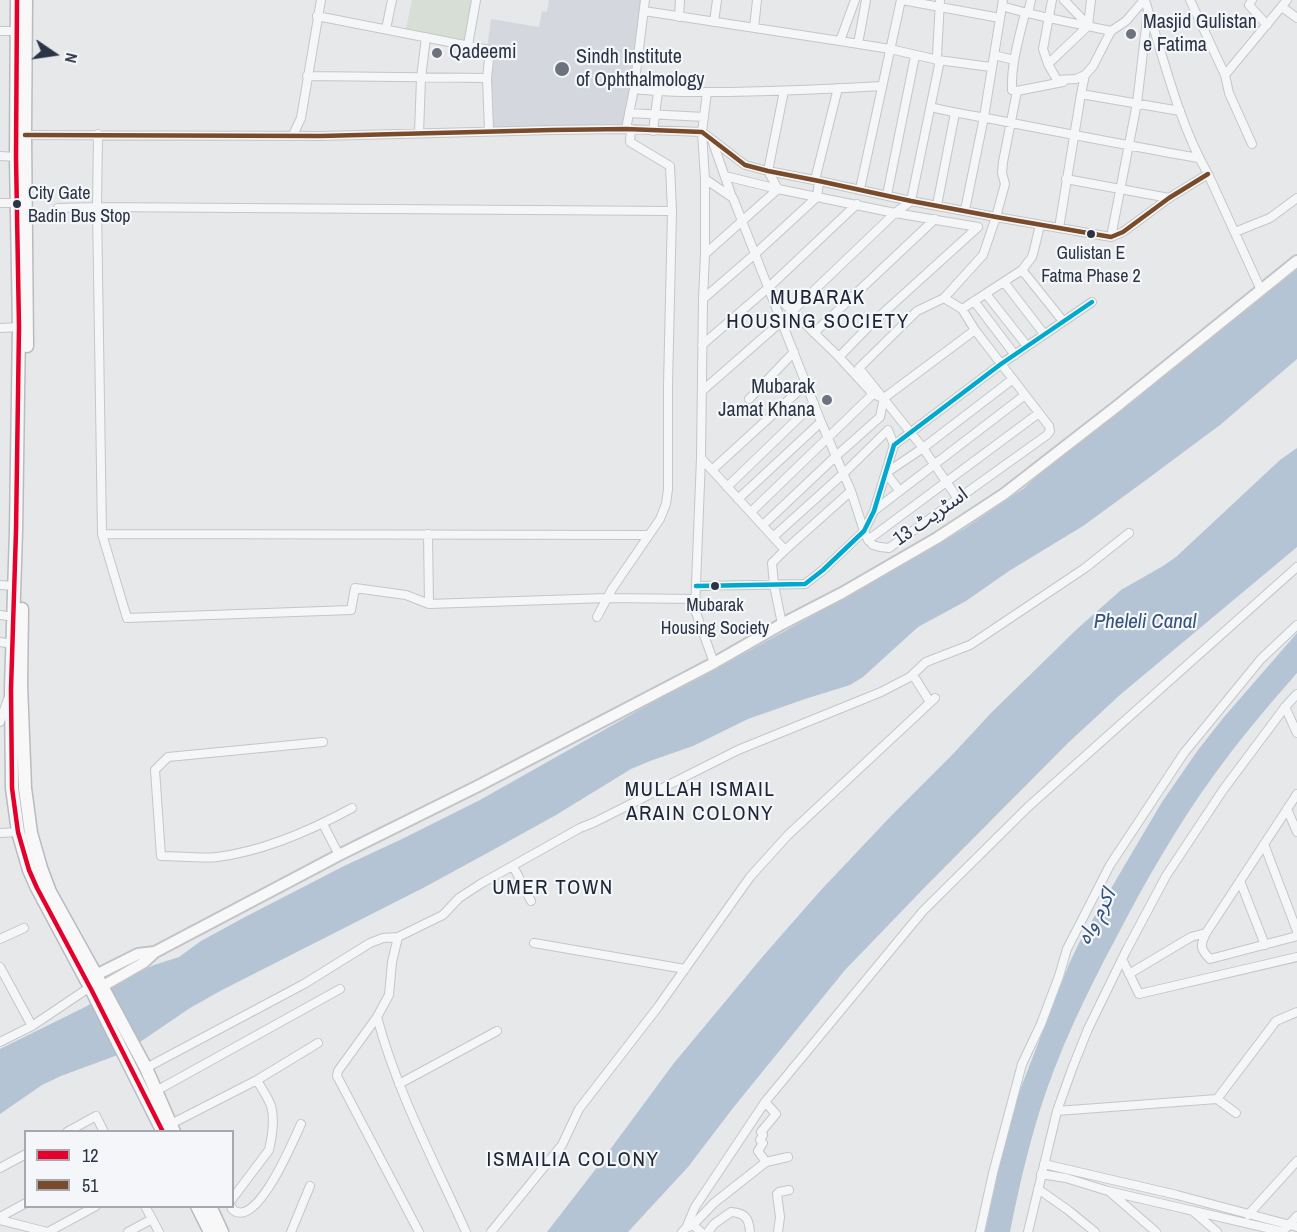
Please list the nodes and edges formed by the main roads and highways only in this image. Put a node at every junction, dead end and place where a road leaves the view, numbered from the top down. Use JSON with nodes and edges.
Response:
{"nodes":[{"id":1,"x":17,"y":0,"type":"edge"},
{"id":2,"x":26,"y":0,"type":"edge"},
{"id":3,"x":21,"y":55,"type":"junction"},
{"id":4,"x":22,"y":239,"type":"junction"},
{"id":5,"x":1297,"y":261,"type":"edge"},
{"id":6,"x":23,"y":327,"type":"junction"},
{"id":7,"x":6,"y":643,"type":"edge"},
{"id":8,"x":46,"y":895,"type":"junction"},
{"id":9,"x":155,"y":952,"type":"junction"},
{"id":10,"x":96,"y":975,"type":"junction"},
{"id":11,"x":97,"y":988,"type":"junction"},
{"id":12,"x":165,"y":1129,"type":"edge"},
{"id":13,"x":198,"y":1208,"type":"edge"},
{"id":14,"x":210,"y":1208,"type":"edge"},
{"id":15,"x":211,"y":1226,"type":"edge"},
{"id":16,"x":222,"y":1232,"type":"edge"}],
"edges":[{"from":1,"to":3,"type":"highway"},
{"from":2,"to":3,"type":"highway"},
{"from":3,"to":4,"type":"highway"},
{"from":3,"to":4,"type":"highway"},
{"from":4,"to":6,"type":"highway"},
{"from":5,"to":9,"type":"main road"},
{"from":6,"to":7,"type":"highway"},
{"from":6,"to":8,"type":"highway"},
{"from":7,"to":8,"type":"highway"},
{"from":8,"to":10,"type":"highway"},
{"from":8,"to":11,"type":"highway"},
{"from":9,"to":10,"type":"main road"},
{"from":9,"to":11,"type":"main road"},
{"from":10,"to":11,"type":"highway"},
{"from":11,"to":12,"type":"highway"},
{"from":11,"to":12,"type":"highway"},
{"from":13,"to":15,"type":"highway"},
{"from":14,"to":15,"type":"highway"},
{"from":15,"to":16,"type":"highway"}]}
